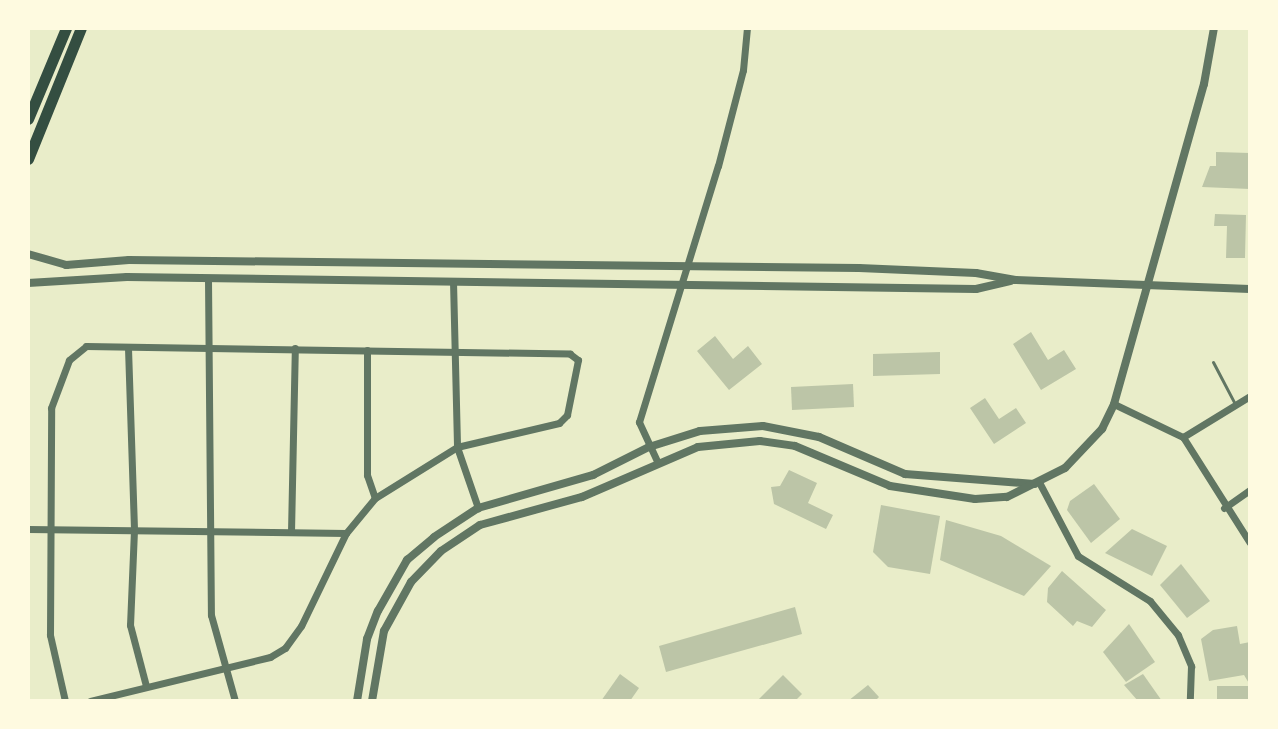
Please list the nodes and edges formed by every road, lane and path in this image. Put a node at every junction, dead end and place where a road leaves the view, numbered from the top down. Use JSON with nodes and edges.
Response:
{"nodes":[{"id":1,"x":66,"y":28,"type":"edge"},
{"id":2,"x":81,"y":28,"type":"edge"},
{"id":3,"x":747,"y":28,"type":"edge"},
{"id":4,"x":1214,"y":28,"type":"edge"},
{"id":5,"x":28,"y":119,"type":"edge"},
{"id":6,"x":28,"y":159,"type":"edge"},
{"id":7,"x":28,"y":254,"type":"edge"},
{"id":8,"x":685,"y":266,"type":"junction"},
{"id":9,"x":208,"y":279,"type":"junction"},
{"id":10,"x":1015,"y":280,"type":"junction"},
{"id":11,"x":453,"y":281,"type":"junction"},
{"id":12,"x":28,"y":283,"type":"edge"},
{"id":13,"x":679,"y":283,"type":"junction"},
{"id":14,"x":1146,"y":284,"type":"junction"},
{"id":15,"x":1250,"y":289,"type":"edge"},
{"id":16,"x":209,"y":346,"type":"junction"},
{"id":17,"x":128,"y":348,"type":"junction"},
{"id":18,"x":295,"y":348,"type":"junction"},
{"id":19,"x":367,"y":350,"type":"junction"},
{"id":20,"x":453,"y":352,"type":"junction"},
{"id":21,"x":1213,"y":362,"type":"dead end"},
{"id":22,"x":1250,"y":396,"type":"edge"},
{"id":23,"x":1234,"y":402,"type":"junction"},
{"id":24,"x":1114,"y":404,"type":"junction"},
{"id":25,"x":1183,"y":437,"type":"junction"},
{"id":26,"x":457,"y":447,"type":"junction"},
{"id":27,"x":649,"y":447,"type":"junction"},
{"id":28,"x":657,"y":461,"type":"junction"},
{"id":29,"x":1040,"y":484,"type":"junction"},
{"id":30,"x":1250,"y":490,"type":"edge"},
{"id":31,"x":375,"y":498,"type":"junction"},
{"id":32,"x":478,"y":508,"type":"junction"},
{"id":33,"x":1224,"y":508,"type":"junction"},
{"id":34,"x":28,"y":529,"type":"edge"},
{"id":35,"x":52,"y":529,"type":"junction"},
{"id":36,"x":134,"y":530,"type":"junction"},
{"id":37,"x":214,"y":531,"type":"junction"},
{"id":38,"x":291,"y":532,"type":"junction"},
{"id":39,"x":346,"y":533,"type":"junction"},
{"id":40,"x":1250,"y":543,"type":"edge"},
{"id":41,"x":224,"y":667,"type":"junction"},
{"id":42,"x":146,"y":686,"type":"junction"},
{"id":43,"x":372,"y":700,"type":"edge"},
{"id":44,"x":65,"y":701,"type":"edge"},
{"id":45,"x":90,"y":701,"type":"edge"},
{"id":46,"x":235,"y":701,"type":"edge"},
{"id":47,"x":356,"y":701,"type":"edge"},
{"id":48,"x":1190,"y":701,"type":"edge"}],
"edges":[{"from":1,"to":5,"type":"main road"},
{"from":2,"to":6,"type":"main road"},
{"from":3,"to":8,"type":"street"},
{"from":4,"to":14,"type":"street"},
{"from":7,"to":8,"type":"street"},
{"from":8,"to":10,"type":"street"},
{"from":8,"to":13,"type":"street"},
{"from":9,"to":11,"type":"street"},
{"from":9,"to":12,"type":"street"},
{"from":9,"to":16,"type":"street"},
{"from":10,"to":13,"type":"street"},
{"from":10,"to":14,"type":"street"},
{"from":11,"to":13,"type":"street"},
{"from":11,"to":20,"type":"street"},
{"from":13,"to":27,"type":"street"},
{"from":14,"to":15,"type":"street"},
{"from":14,"to":24,"type":"street"},
{"from":16,"to":17,"type":"street"},
{"from":16,"to":18,"type":"street"},
{"from":16,"to":37,"type":"street"},
{"from":17,"to":35,"type":"street"},
{"from":17,"to":36,"type":"street"},
{"from":18,"to":19,"type":"street"},
{"from":18,"to":38,"type":"street"},
{"from":19,"to":20,"type":"street"},
{"from":19,"to":31,"type":"street"},
{"from":20,"to":26,"type":"street"},
{"from":20,"to":26,"type":"street"},
{"from":21,"to":23,"type":"lane"},
{"from":22,"to":23,"type":"street"},
{"from":23,"to":25,"type":"street"},
{"from":24,"to":25,"type":"street"},
{"from":24,"to":29,"type":"street"},
{"from":25,"to":33,"type":"street"},
{"from":26,"to":31,"type":"street"},
{"from":26,"to":32,"type":"street"},
{"from":27,"to":28,"type":"street"},
{"from":27,"to":29,"type":"street"},
{"from":27,"to":32,"type":"street"},
{"from":28,"to":29,"type":"street"},
{"from":28,"to":43,"type":"street"},
{"from":29,"to":48,"type":"street"},
{"from":30,"to":33,"type":"street"},
{"from":31,"to":39,"type":"street"},
{"from":32,"to":47,"type":"street"},
{"from":33,"to":40,"type":"street"},
{"from":34,"to":35,"type":"street"},
{"from":35,"to":36,"type":"street"},
{"from":35,"to":44,"type":"street"},
{"from":36,"to":37,"type":"street"},
{"from":36,"to":42,"type":"street"},
{"from":37,"to":38,"type":"street"},
{"from":37,"to":41,"type":"street"},
{"from":38,"to":39,"type":"street"},
{"from":39,"to":41,"type":"street"},
{"from":41,"to":42,"type":"street"},
{"from":41,"to":46,"type":"street"},
{"from":42,"to":45,"type":"street"},
{"from":43,"to":47,"type":"street"}]}
